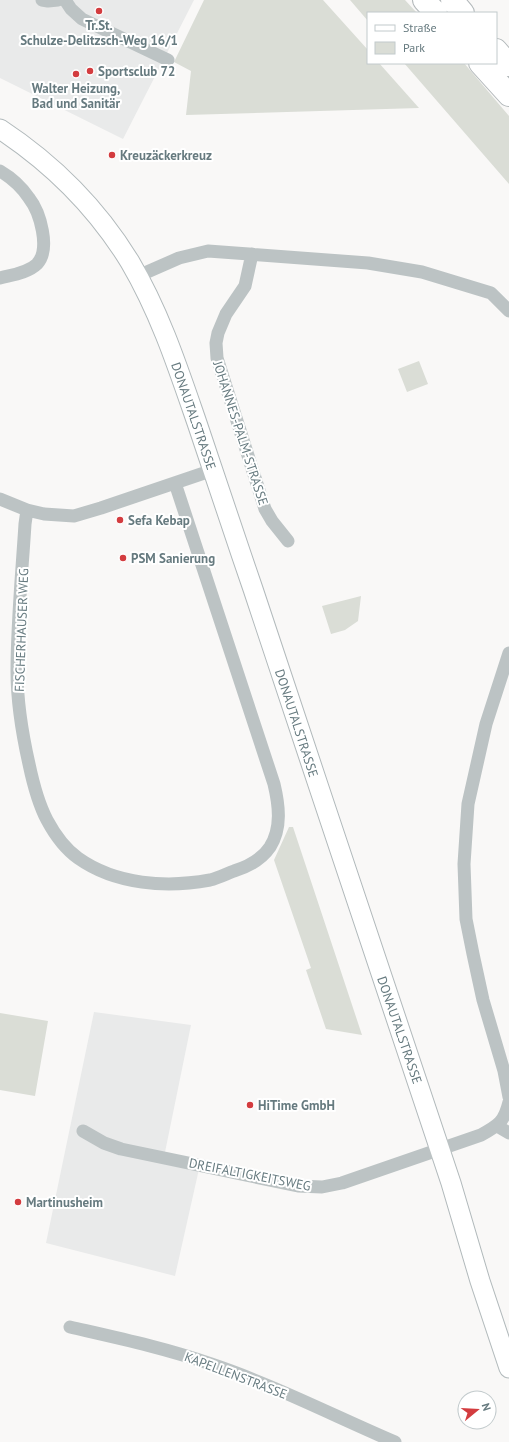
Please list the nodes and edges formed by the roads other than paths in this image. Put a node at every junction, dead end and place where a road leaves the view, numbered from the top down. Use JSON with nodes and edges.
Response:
{"nodes":[{"id":1,"x":42,"y":0,"type":"edge"},
{"id":2,"x":58,"y":0,"type":"edge"},
{"id":3,"x":65,"y":0,"type":"edge"},
{"id":4,"x":424,"y":0,"type":"edge"},
{"id":5,"x":452,"y":0,"type":"edge"},
{"id":6,"x":435,"y":12,"type":"edge"},
{"id":7,"x":462,"y":12,"type":"edge"},
{"id":8,"x":497,"y":51,"type":"edge"},
{"id":9,"x":168,"y":60,"type":"dead end"},
{"id":10,"x":481,"y":64,"type":"edge"},
{"id":11,"x":509,"y":65,"type":"edge"},
{"id":12,"x":509,"y":96,"type":"edge"},
{"id":13,"x":0,"y":130,"type":"edge"},
{"id":14,"x":0,"y":171,"type":"edge"},
{"id":15,"x":252,"y":254,"type":"junction"},
{"id":16,"x":138,"y":276,"type":"junction"},
{"id":17,"x":0,"y":278,"type":"edge"},
{"id":18,"x":506,"y":308,"type":"edge"},
{"id":19,"x":213,"y":470,"type":"junction"},
{"id":20,"x":175,"y":483,"type":"junction"},
{"id":21,"x":0,"y":499,"type":"edge"},
{"id":22,"x":28,"y":510,"type":"junction"},
{"id":23,"x":288,"y":541,"type":"dead end"},
{"id":24,"x":509,"y":653,"type":"edge"},
{"id":25,"x":509,"y":1097,"type":"edge"},
{"id":26,"x":509,"y":1102,"type":"edge"},
{"id":27,"x":497,"y":1126,"type":"junction"},
{"id":28,"x":83,"y":1131,"type":"dead end"},
{"id":29,"x":509,"y":1133,"type":"edge"},
{"id":30,"x":440,"y":1150,"type":"junction"},
{"id":31,"x":70,"y":1327,"type":"dead end"},
{"id":32,"x":509,"y":1368,"type":"edge"},
{"id":33,"x":395,"y":1442,"type":"edge"}],
"edges":[{"from":1,"to":2,"type":"street"},
{"from":3,"to":9,"type":"street"},
{"from":4,"to":6,"type":"highway"},
{"from":5,"to":7,"type":"highway"},
{"from":8,"to":11,"type":"highway"},
{"from":10,"to":12,"type":"highway"},
{"from":13,"to":16,"type":"main road","name":"DONAUTALSTRASSE"},
{"from":14,"to":17,"type":"street"},
{"from":15,"to":16,"type":"street"},
{"from":15,"to":18,"type":"street"},
{"from":15,"to":23,"type":"street","name":"JOHANNES-PALM-STRASSE"},
{"from":16,"to":19,"type":"main road","name":"DONAUTALSTRASSE"},
{"from":19,"to":20,"type":"street"},
{"from":19,"to":30,"type":"main road","name":"DONAUTALSTRASSE"},
{"from":20,"to":22,"type":"street"},
{"from":20,"to":22,"type":"street","name":"FISCHERHAUSER WEG"},
{"from":21,"to":22,"type":"street"},
{"from":24,"to":25,"type":"street"},
{"from":26,"to":27,"type":"street"},
{"from":27,"to":29,"type":"street"},
{"from":27,"to":30,"type":"street"},
{"from":28,"to":30,"type":"street","name":"DREIFALTIGKEITSWEG"},
{"from":30,"to":32,"type":"main road","name":"DONAUTALSTRASSE"},
{"from":31,"to":33,"type":"street","name":"KAPELLENSTRASSE"}]}
